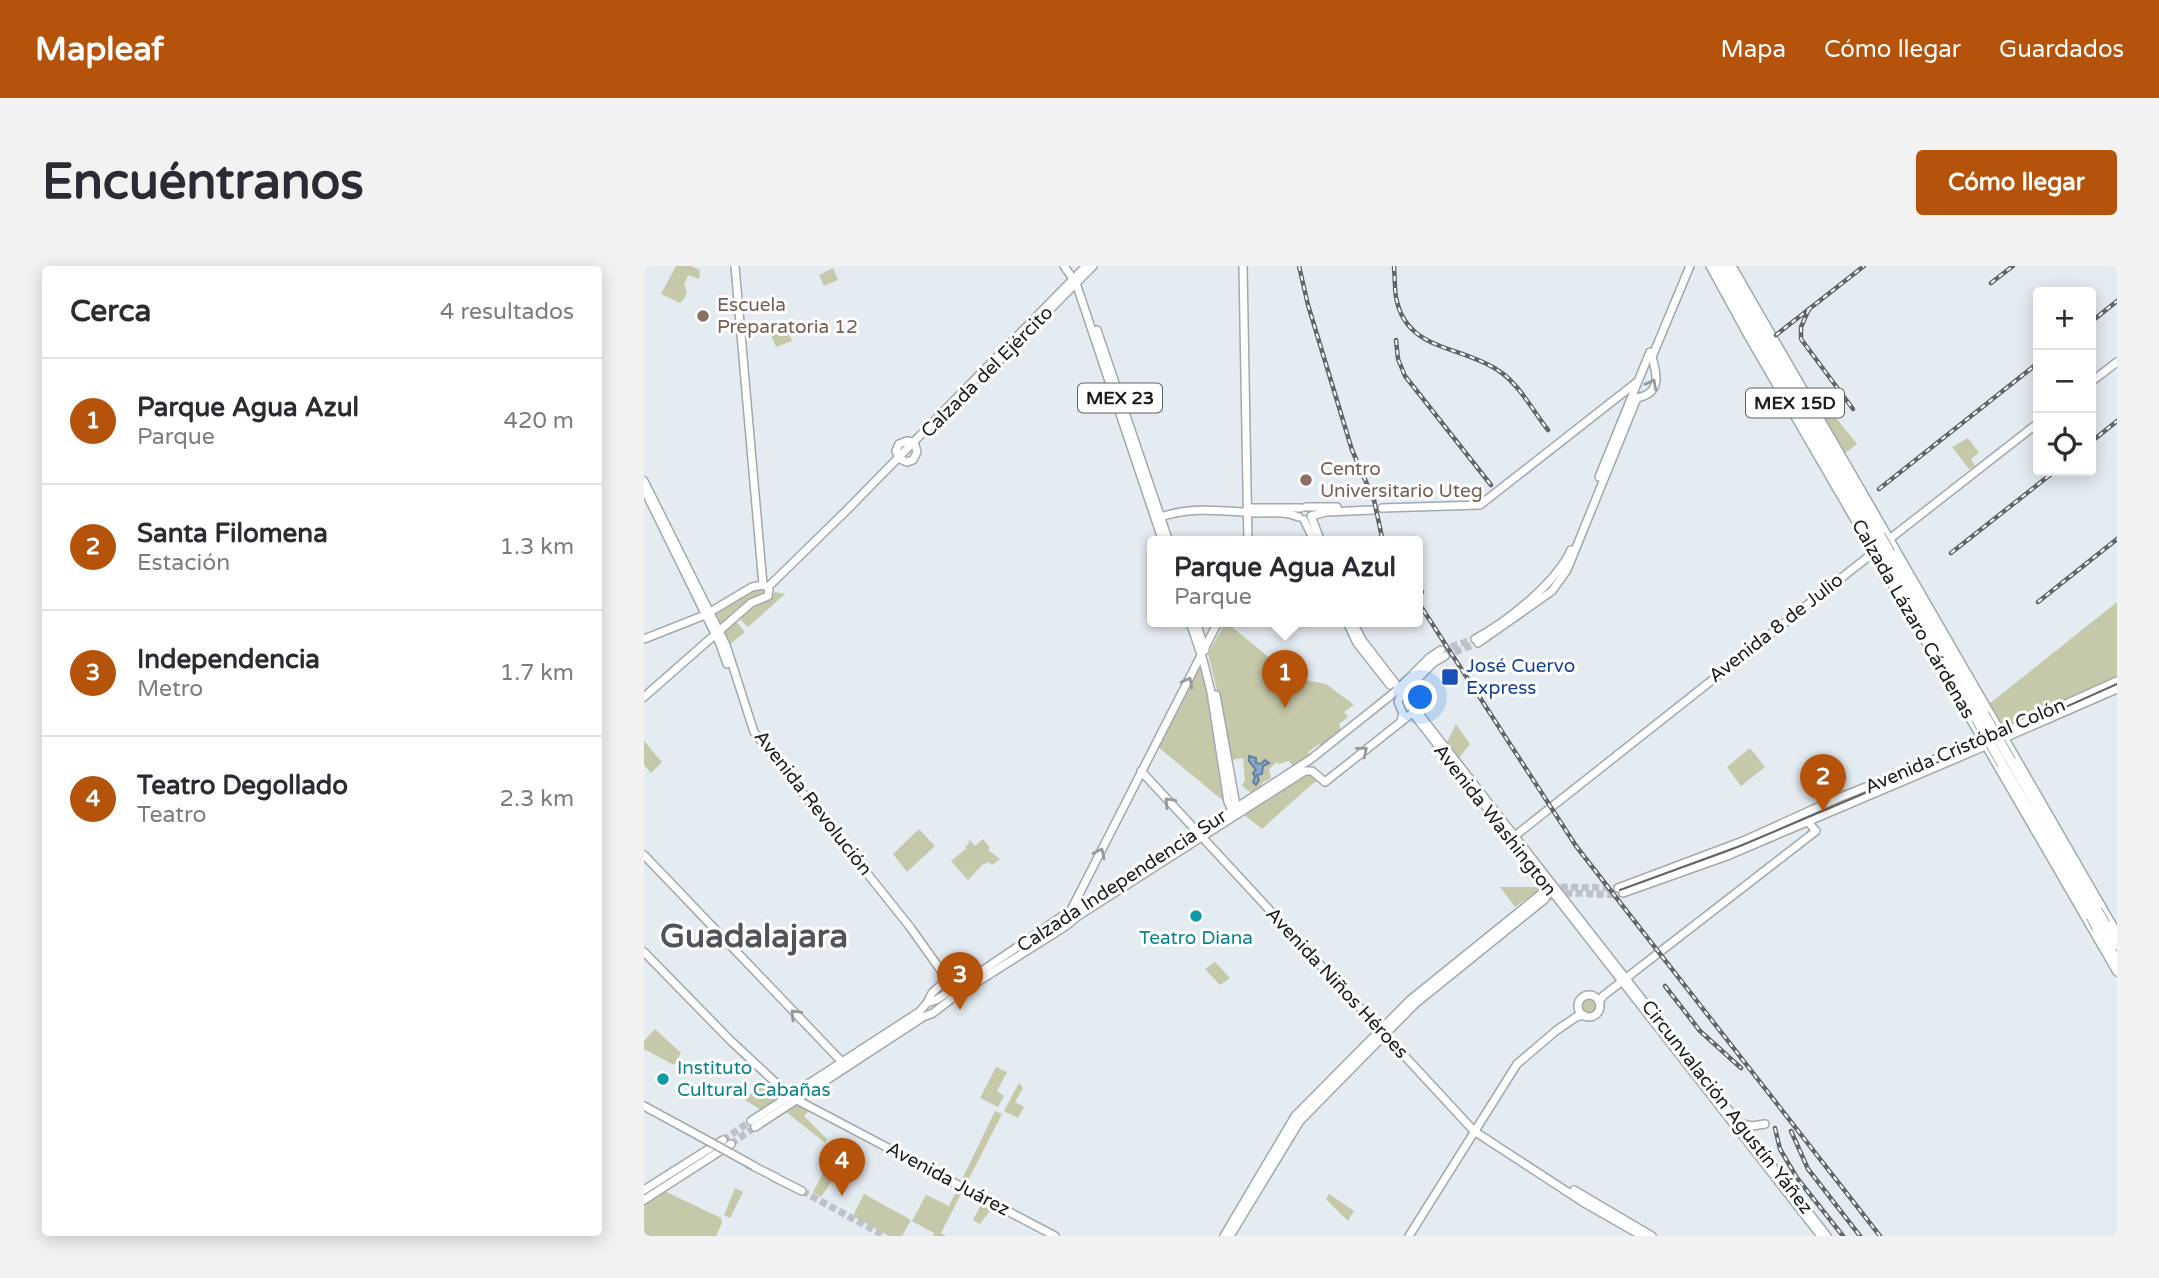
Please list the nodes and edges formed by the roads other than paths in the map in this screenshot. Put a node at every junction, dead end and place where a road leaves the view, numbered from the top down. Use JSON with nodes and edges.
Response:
{"nodes":[{"id":1,"x":735,"y":266,"type":"edge"},
{"id":2,"x":1066,"y":266,"type":"edge"},
{"id":3,"x":1093,"y":266,"type":"edge"},
{"id":4,"x":1243,"y":266,"type":"edge"},
{"id":5,"x":1687,"y":266,"type":"edge"},
{"id":6,"x":1710,"y":266,"type":"edge"},
{"id":7,"x":1716,"y":266,"type":"edge"},
{"id":8,"x":1724,"y":266,"type":"edge"},
{"id":9,"x":1732,"y":266,"type":"edge"},
{"id":10,"x":1078,"y":278,"type":"edge"},
{"id":11,"x":1732,"y":294,"type":"junction"},
{"id":12,"x":1746,"y":303,"type":"junction"},
{"id":13,"x":1750,"y":338,"type":"junction"},
{"id":14,"x":1775,"y":341,"type":"junction"},
{"id":15,"x":2117,"y":362,"type":"edge"},
{"id":16,"x":2096,"y":378,"type":"edge"},
{"id":17,"x":1637,"y":382,"type":"junction"},
{"id":18,"x":1634,"y":398,"type":"junction"},
{"id":19,"x":1822,"y":424,"type":"junction"},
{"id":20,"x":2033,"y":427,"type":"edge"},
{"id":21,"x":1805,"y":433,"type":"junction"},
{"id":22,"x":914,"y":443,"type":"junction"},
{"id":23,"x":899,"y":458,"type":"junction"},
{"id":24,"x":1829,"y":464,"type":"junction"},
{"id":25,"x":1844,"y":472,"type":"junction"},
{"id":26,"x":644,"y":481,"type":"edge"},
{"id":27,"x":644,"y":490,"type":"edge"},
{"id":28,"x":1303,"y":507,"type":"junction"},
{"id":29,"x":1481,"y":507,"type":"junction"},
{"id":30,"x":1246,"y":508,"type":"junction"},
{"id":31,"x":1373,"y":509,"type":"dead end"},
{"id":32,"x":1382,"y":509,"type":"dead end"},
{"id":33,"x":1309,"y":515,"type":"junction"},
{"id":34,"x":1158,"y":518,"type":"junction"},
{"id":35,"x":1162,"y":536,"type":"edge"},
{"id":36,"x":1166,"y":536,"type":"edge"},
{"id":37,"x":1248,"y":536,"type":"edge"},
{"id":38,"x":1249,"y":536,"type":"edge"},
{"id":39,"x":1314,"y":536,"type":"edge"},
{"id":40,"x":1318,"y":536,"type":"edge"},
{"id":41,"x":1881,"y":538,"type":"junction"},
{"id":42,"x":1874,"y":552,"type":"junction"},
{"id":43,"x":1884,"y":557,"type":"junction"},
{"id":44,"x":762,"y":572,"type":"junction"},
{"id":45,"x":1908,"y":572,"type":"junction"},
{"id":46,"x":779,"y":576,"type":"junction"},
{"id":47,"x":765,"y":586,"type":"junction"},
{"id":48,"x":1910,"y":604,"type":"junction"},
{"id":49,"x":1922,"y":607,"type":"junction"},
{"id":50,"x":708,"y":614,"type":"junction"},
{"id":51,"x":1192,"y":627,"type":"edge"},
{"id":52,"x":1197,"y":627,"type":"edge"},
{"id":53,"x":1216,"y":627,"type":"edge"},
{"id":54,"x":1349,"y":627,"type":"edge"},
{"id":55,"x":1356,"y":627,"type":"edge"},
{"id":56,"x":717,"y":632,"type":"junction"},
{"id":57,"x":644,"y":639,"type":"edge"},
{"id":58,"x":1477,"y":641,"type":"tunnel mouth"},
{"id":59,"x":1951,"y":645,"type":"junction"},
{"id":60,"x":1928,"y":646,"type":"junction"},
{"id":61,"x":1204,"y":651,"type":"junction"},
{"id":62,"x":1951,"y":674,"type":"junction"},
{"id":63,"x":1411,"y":676,"type":"junction"},
{"id":64,"x":1391,"y":678,"type":"junction"},
{"id":65,"x":2117,"y":681,"type":"edge"},
{"id":66,"x":1966,"y":684,"type":"junction"},
{"id":67,"x":2117,"y":689,"type":"edge"},
{"id":68,"x":1399,"y":692,"type":"junction"},
{"id":69,"x":644,"y":697,"type":"edge"},
{"id":70,"x":1414,"y":712,"type":"junction"},
{"id":71,"x":1980,"y":716,"type":"junction"},
{"id":72,"x":1994,"y":721,"type":"junction"},
{"id":73,"x":1400,"y":722,"type":"junction"},
{"id":74,"x":1976,"y":728,"type":"junction"},
{"id":75,"x":2007,"y":733,"type":"junction"},
{"id":76,"x":1981,"y":744,"type":"junction"},
{"id":77,"x":2011,"y":750,"type":"junction"},
{"id":78,"x":2002,"y":762,"type":"junction"},
{"id":79,"x":1141,"y":771,"type":"junction"},
{"id":80,"x":2026,"y":787,"type":"junction"},
{"id":81,"x":2025,"y":803,"type":"junction"},
{"id":82,"x":1234,"y":810,"type":"junction"},
{"id":83,"x":1803,"y":814,"type":"junction"},
{"id":84,"x":2051,"y":820,"type":"junction"},
{"id":85,"x":1807,"y":823,"type":"junction"},
{"id":86,"x":2032,"y":826,"type":"junction"},
{"id":87,"x":2056,"y":829,"type":"junction"},
{"id":88,"x":1200,"y":835,"type":"junction"},
{"id":89,"x":1511,"y":836,"type":"junction"},
{"id":90,"x":1807,"y":838,"type":"junction"},
{"id":91,"x":644,"y":855,"type":"edge"},
{"id":92,"x":2064,"y":862,"type":"junction"},
{"id":93,"x":1550,"y":894,"type":"junction"},
{"id":94,"x":2117,"y":911,"type":"edge"},
{"id":95,"x":1069,"y":913,"type":"junction"},
{"id":96,"x":2098,"y":920,"type":"junction"},
{"id":97,"x":1069,"y":923,"type":"junction"},
{"id":98,"x":1509,"y":923,"type":"junction"},
{"id":99,"x":2117,"y":933,"type":"edge"},
{"id":100,"x":2117,"y":945,"type":"edge"},
{"id":101,"x":644,"y":952,"type":"edge"},
{"id":102,"x":1466,"y":954,"type":"junction"},
{"id":103,"x":2117,"y":961,"type":"edge"},
{"id":104,"x":1453,"y":966,"type":"dead end"},
{"id":105,"x":2117,"y":972,"type":"edge"},
{"id":106,"x":1624,"y":980,"type":"junction"},
{"id":107,"x":944,"y":982,"type":"junction"},
{"id":108,"x":951,"y":994,"type":"junction"},
{"id":109,"x":1599,"y":998,"type":"junction"},
{"id":110,"x":927,"y":1003,"type":"junction"},
{"id":111,"x":1579,"y":1014,"type":"junction"},
{"id":112,"x":1382,"y":1032,"type":"junction"},
{"id":113,"x":842,"y":1062,"type":"junction"},
{"id":114,"x":759,"y":1068,"type":"junction"},
{"id":115,"x":782,"y":1092,"type":"dead end"},
{"id":116,"x":797,"y":1098,"type":"junction"},
{"id":117,"x":644,"y":1106,"type":"edge"},
{"id":118,"x":1294,"y":1118,"type":"junction"},
{"id":119,"x":1739,"y":1122,"type":"junction"},
{"id":120,"x":753,"y":1124,"type":"tunnel mouth"},
{"id":121,"x":1474,"y":1129,"type":"junction"},
{"id":122,"x":721,"y":1145,"type":"junction"},
{"id":123,"x":1757,"y":1145,"type":"junction"},
{"id":124,"x":1280,"y":1147,"type":"dead end"},
{"id":125,"x":777,"y":1178,"type":"junction"},
{"id":126,"x":644,"y":1189,"type":"edge"},
{"id":127,"x":802,"y":1191,"type":"tunnel mouth"},
{"id":128,"x":644,"y":1200,"type":"edge"},
{"id":129,"x":1055,"y":1236,"type":"edge"},
{"id":130,"x":1224,"y":1236,"type":"edge"},
{"id":131,"x":1230,"y":1236,"type":"edge"},
{"id":132,"x":1409,"y":1236,"type":"edge"},
{"id":133,"x":1642,"y":1236,"type":"edge"},
{"id":134,"x":1652,"y":1236,"type":"edge"},
{"id":135,"x":1821,"y":1236,"type":"edge"},
{"id":136,"x":1827,"y":1236,"type":"edge"}],
"edges":[{"from":1,"to":44,"type":"main road"},
{"from":2,"to":10,"type":"main road"},
{"from":3,"to":10,"type":"main road","name":"Calzada del Ejército"},
{"from":4,"to":30,"type":"main road"},
{"from":4,"to":30,"type":"main road"},
{"from":5,"to":17,"type":"main road"},
{"from":18,"to":5,"type":"main road","one_way":true},
{"from":6,"to":13,"type":"main road","name":"Calzada Lázaro Cárdenas"},
{"from":7,"to":11,"type":"highway","name":"Calzada Lázaro Cárdenas","number":"MEX 15D"},
{"from":8,"to":12,"type":"highway","name":"Calzada Lázaro Cárdenas","number":"MEX 15D"},
{"from":9,"to":14,"type":"main road","name":"Calzada Lázaro Cárdenas"},
{"from":10,"to":22,"type":"main road","name":"Calzada del Ejército"},
{"from":10,"to":34,"type":"main road","number":"MEX 23"},
{"from":11,"to":13,"type":"highway"},
{"from":11,"to":24,"type":"highway","name":"Calzada Lázaro Cárdenas","number":"MEX 15D"},
{"from":12,"to":14,"type":"highway"},
{"from":12,"to":25,"type":"highway","name":"Calzada Lázaro Cárdenas","number":"MEX 15D"},
{"from":13,"to":21,"type":"main road","name":"Calzada Lázaro Cárdenas"},
{"from":14,"to":19,"type":"main road","name":"Calzada Lázaro Cárdenas"},
{"from":15,"to":16,"type":"main road"},
{"from":17,"to":18,"type":"main road"},
{"from":17,"to":29,"type":"main road"},
{"from":18,"to":29,"type":"main road"},
{"from":18,"to":58,"type":"main road"},
{"from":19,"to":25,"type":"highway"},
{"from":19,"to":41,"type":"main road","name":"Calzada Lázaro Cárdenas"},
{"from":20,"to":41,"type":"main road","name":"Avenida 8 de Julio"},
{"from":21,"to":24,"type":"highway"},
{"from":21,"to":42,"type":"main road","name":"Calzada Lázaro Cárdenas"},
{"from":22,"to":23,"type":"main road","name":"Calzada del Ejército"},
{"from":22,"to":23,"type":"main road"},
{"from":23,"to":46,"type":"main road","name":"Calzada del Ejército"},
{"from":24,"to":41,"type":"highway","name":"Calzada Lázaro Cárdenas","number":"MEX 15D"},
{"from":25,"to":41,"type":"highway","name":"Calzada Lázaro Cárdenas","number":"MEX 15D"},
{"from":26,"to":50,"type":"main road","name":"Avenida Revolución"},
{"from":27,"to":50,"type":"main road","name":"Avenida Revolución"},
{"from":28,"to":30,"type":"main road"},
{"from":28,"to":33,"type":"main road"},
{"from":28,"to":33,"type":"main road"},
{"from":29,"to":32,"type":"main road"},
{"from":30,"to":33,"type":"main road"},
{"from":30,"to":34,"type":"main road"},
{"from":30,"to":37,"type":"main road"},
{"from":30,"to":38,"type":"main road"},
{"from":31,"to":33,"type":"main road"},
{"from":33,"to":39,"type":"main road"},
{"from":33,"to":40,"type":"main road"},
{"from":34,"to":35,"type":"main road","number":"MEX 23"},
{"from":34,"to":36,"type":"main road","number":"MEX 23"},
{"from":41,"to":42,"type":"main road","name":"Avenida 8 de Julio"},
{"from":41,"to":43,"type":"highway","name":"Calzada Lázaro Cárdenas","number":"MEX 15D","bridge":true},
{"from":41,"to":45,"type":"main road","name":"Calzada Lázaro Cárdenas"},
{"from":42,"to":43,"type":"main road","name":"Calzada Lázaro Cárdenas"},
{"from":42,"to":89,"type":"main road","name":"Avenida 8 de Julio"},
{"from":43,"to":45,"type":"main road"},
{"from":43,"to":48,"type":"highway","name":"Calzada Lázaro Cárdenas","number":"MEX 15D"},
{"from":43,"to":49,"type":"highway","name":"Calzada Lázaro Cárdenas","number":"MEX 15D"},
{"from":43,"to":60,"type":"main road","name":"Calzada Lázaro Cárdenas"},
{"from":44,"to":46,"type":"main road"},
{"from":44,"to":47,"type":"main road"},
{"from":45,"to":59,"type":"main road","name":"Calzada Lázaro Cárdenas"},
{"from":46,"to":47,"type":"main road","name":"Calzada del Ejército"},
{"from":47,"to":50,"type":"main road"},
{"from":47,"to":56,"type":"main road","name":"Calzada del Ejército"},
{"from":48,"to":60,"type":"highway"},
{"from":48,"to":62,"type":"highway","name":"Calzada Lázaro Cárdenas","number":"MEX 15D"},
{"from":49,"to":59,"type":"highway"},
{"from":49,"to":66,"type":"highway","name":"Calzada Lázaro Cárdenas","number":"MEX 15D"},
{"from":50,"to":56,"type":"main road","name":"Avenida Revolución"},
{"from":50,"to":57,"type":"main road"},
{"from":51,"to":61,"type":"main road"},
{"from":52,"to":61,"type":"main road"},
{"from":53,"to":61,"type":"main road"},
{"from":54,"to":68,"type":"main road","name":"Avenida Washington"},
{"from":55,"to":64,"type":"main road","name":"Avenida Washington"},
{"from":56,"to":69,"type":"main road","name":"Calzada del Ejército"},
{"from":56,"to":107,"type":"main road","name":"Avenida Revolución"},
{"from":56,"to":108,"type":"main road","name":"Avenida Revolución"},
{"from":59,"to":66,"type":"highway"},
{"from":59,"to":72,"type":"main road","name":"Calzada Lázaro Cárdenas"},
{"from":60,"to":62,"type":"highway"},
{"from":60,"to":74,"type":"main road","name":"Calzada Lázaro Cárdenas"},
{"from":79,"to":61,"type":"main road","one_way":true},
{"from":61,"to":82,"type":"main road"},
{"from":62,"to":71,"type":"highway","name":"Calzada Lázaro Cárdenas","number":"MEX 15D"},
{"from":63,"to":64,"type":"main road"},
{"from":63,"to":68,"type":"main road","name":"Calzada Independencia Sur"},
{"from":63,"to":68,"type":"main road","name":"Calzada Independencia Sur"},
{"from":64,"to":68,"type":"main road","name":"Avenida Washington"},
{"from":65,"to":75,"type":"main road","name":"Avenida Cristóbal Colón"},
{"from":66,"to":71,"type":"highway","name":"Calzada Lázaro Cárdenas","number":"MEX 15D"},
{"from":67,"to":75,"type":"main road","name":"Avenida Cristóbal Colón"},
{"from":68,"to":70,"type":"main road","name":"Avenida Washington"},
{"from":68,"to":73,"type":"main road"},
{"from":68,"to":82,"type":"main road","name":"Calzada Independencia Sur"},
{"from":70,"to":73,"type":"main road"},
{"from":70,"to":89,"type":"main road","name":"Avenida Washington"},
{"from":71,"to":78,"type":"highway","name":"Calzada Lázaro Cárdenas","number":"MEX 15D","bridge":true},
{"from":72,"to":74,"type":"main road"},
{"from":72,"to":75,"type":"main road","name":"Calzada Lázaro Cárdenas"},
{"from":82,"to":73,"type":"main road","name":"Calzada Independencia Sur","one_way":true},
{"from":74,"to":76,"type":"main road","name":"Calzada Lázaro Cárdenas"},
{"from":75,"to":76,"type":"main road","name":"Avenida Cristóbal Colón"},
{"from":75,"to":77,"type":"main road","name":"Calzada Lázaro Cárdenas"},
{"from":76,"to":78,"type":"main road","name":"Calzada Lázaro Cárdenas"},
{"from":76,"to":83,"type":"main road","name":"Avenida Cristóbal Colón"},
{"from":76,"to":85,"type":"main road","name":"Avenida Cristóbal Colón"},
{"from":77,"to":78,"type":"main road"},
{"from":77,"to":84,"type":"main road","name":"Calzada Lázaro Cárdenas"},
{"from":78,"to":80,"type":"highway","name":"Calzada Lázaro Cárdenas","number":"MEX 15D"},
{"from":78,"to":81,"type":"highway","name":"Calzada Lázaro Cárdenas","number":"MEX 15D"},
{"from":78,"to":86,"type":"main road","name":"Calzada Lázaro Cárdenas"},
{"from":88,"to":79,"type":"main road","name":"Avenida Niños Héroes","one_way":true},
{"from":95,"to":79,"type":"main road","one_way":true},
{"from":80,"to":84,"type":"highway"},
{"from":80,"to":92,"type":"highway","name":"Calzada Lázaro Cárdenas","number":"MEX 15D"},
{"from":81,"to":86,"type":"highway"},
{"from":81,"to":92,"type":"highway","name":"Calzada Lázaro Cárdenas","number":"MEX 15D"},
{"from":82,"to":88,"type":"main road","name":"Calzada Independencia Sur"},
{"from":83,"to":85,"type":"main road"},
{"from":83,"to":85,"type":"main road","name":"Avenida Cristóbal Colón"},
{"from":84,"to":87,"type":"main road","name":"Calzada Lázaro Cárdenas"},
{"from":85,"to":90,"type":"main road"},
{"from":85,"to":90,"type":"main road"},
{"from":86,"to":92,"type":"highway"},
{"from":86,"to":96,"type":"main road","name":"Calzada Lázaro Cárdenas"},
{"from":87,"to":92,"type":"highway"},
{"from":87,"to":96,"type":"main road","name":"Calzada Lázaro Cárdenas"},
{"from":88,"to":95,"type":"main road","name":"Calzada Independencia Sur"},
{"from":88,"to":97,"type":"main road","name":"Calzada Independencia Sur"},
{"from":88,"to":112,"type":"main road","name":"Avenida Niños Héroes"},
{"from":89,"to":93,"type":"main road","name":"Avenida Washington"},
{"from":90,"to":106,"type":"main road"},
{"from":113,"to":91,"type":"main road","one_way":true},
{"from":92,"to":96,"type":"highway","name":"Calzada Lázaro Cárdenas","number":"MEX 15D"},
{"from":93,"to":98,"type":"main road"},
{"from":93,"to":106,"type":"main road","name":"Avenida Washington"},
{"from":93,"to":106,"type":"main road","name":"Avenida Washington"},
{"from":94,"to":96,"type":"main road"},
{"from":95,"to":97,"type":"main road"},
{"from":95,"to":108,"type":"main road","name":"Calzada Independencia Sur"},
{"from":96,"to":99,"type":"main road","name":"Calzada Lázaro Cárdenas"},
{"from":96,"to":100,"type":"highway","name":"Calzada Lázaro Cárdenas","number":"MEX 15D"},
{"from":96,"to":103,"type":"highway","name":"Calzada Lázaro Cárdenas","number":"MEX 15D"},
{"from":96,"to":105,"type":"main road","name":"Calzada Lázaro Cárdenas"},
{"from":97,"to":108,"type":"main road","name":"Calzada Independencia Sur"},
{"from":98,"to":102,"type":"main road"},
{"from":98,"to":112,"type":"main road"},
{"from":101,"to":114,"type":"main road"},
{"from":102,"to":104,"type":"main road"},
{"from":102,"to":112,"type":"main road"},
{"from":106,"to":109,"type":"main road"},
{"from":106,"to":119,"type":"main road","name":"Circunvalación Agustín Yáñez"},
{"from":106,"to":135,"type":"main road","name":"Circunvalación Agustín Yáñez"},
{"from":107,"to":108,"type":"main road","name":"Avenida Revolución"},
{"from":107,"to":110,"type":"main road"},
{"from":108,"to":110,"type":"main road","name":"Calzada Independencia Sur"},
{"from":108,"to":116,"type":"main road","name":"Calzada Independencia Sur"},
{"from":109,"to":111,"type":"main road"},
{"from":109,"to":111,"type":"main road"},
{"from":110,"to":113,"type":"main road","name":"Calzada Independencia Sur"},
{"from":111,"to":121,"type":"main road"},
{"from":112,"to":118,"type":"main road"},
{"from":112,"to":121,"type":"main road","name":"Avenida Niños Héroes"},
{"from":112,"to":131,"type":"main road"},
{"from":113,"to":116,"type":"main road","name":"Calzada Independencia Sur"},
{"from":114,"to":115,"type":"main road"},
{"from":114,"to":116,"type":"main road","name":"Avenida Juárez"},
{"from":116,"to":120,"type":"main road"},
{"from":116,"to":129,"type":"main road","name":"Avenida Juárez"},
{"from":117,"to":122,"type":"main road","bridge":true},
{"from":118,"to":124,"type":"main road"},
{"from":118,"to":130,"type":"main road"},
{"from":119,"to":123,"type":"main road","name":"Circunvalación Agustín Yáñez"},
{"from":119,"to":123,"type":"main road"},
{"from":121,"to":132,"type":"main road"},
{"from":121,"to":133,"type":"main road","name":"Avenida Niños Héroes"},
{"from":121,"to":134,"type":"main road","name":"Avenida Niños Héroes"},
{"from":122,"to":125,"type":"main road"},
{"from":122,"to":125,"type":"main road","bridge":true},
{"from":122,"to":126,"type":"main road"},
{"from":122,"to":128,"type":"main road"},
{"from":123,"to":136,"type":"main road","name":"Circunvalación Agustín Yáñez"},
{"from":125,"to":127,"type":"main road"}]}
